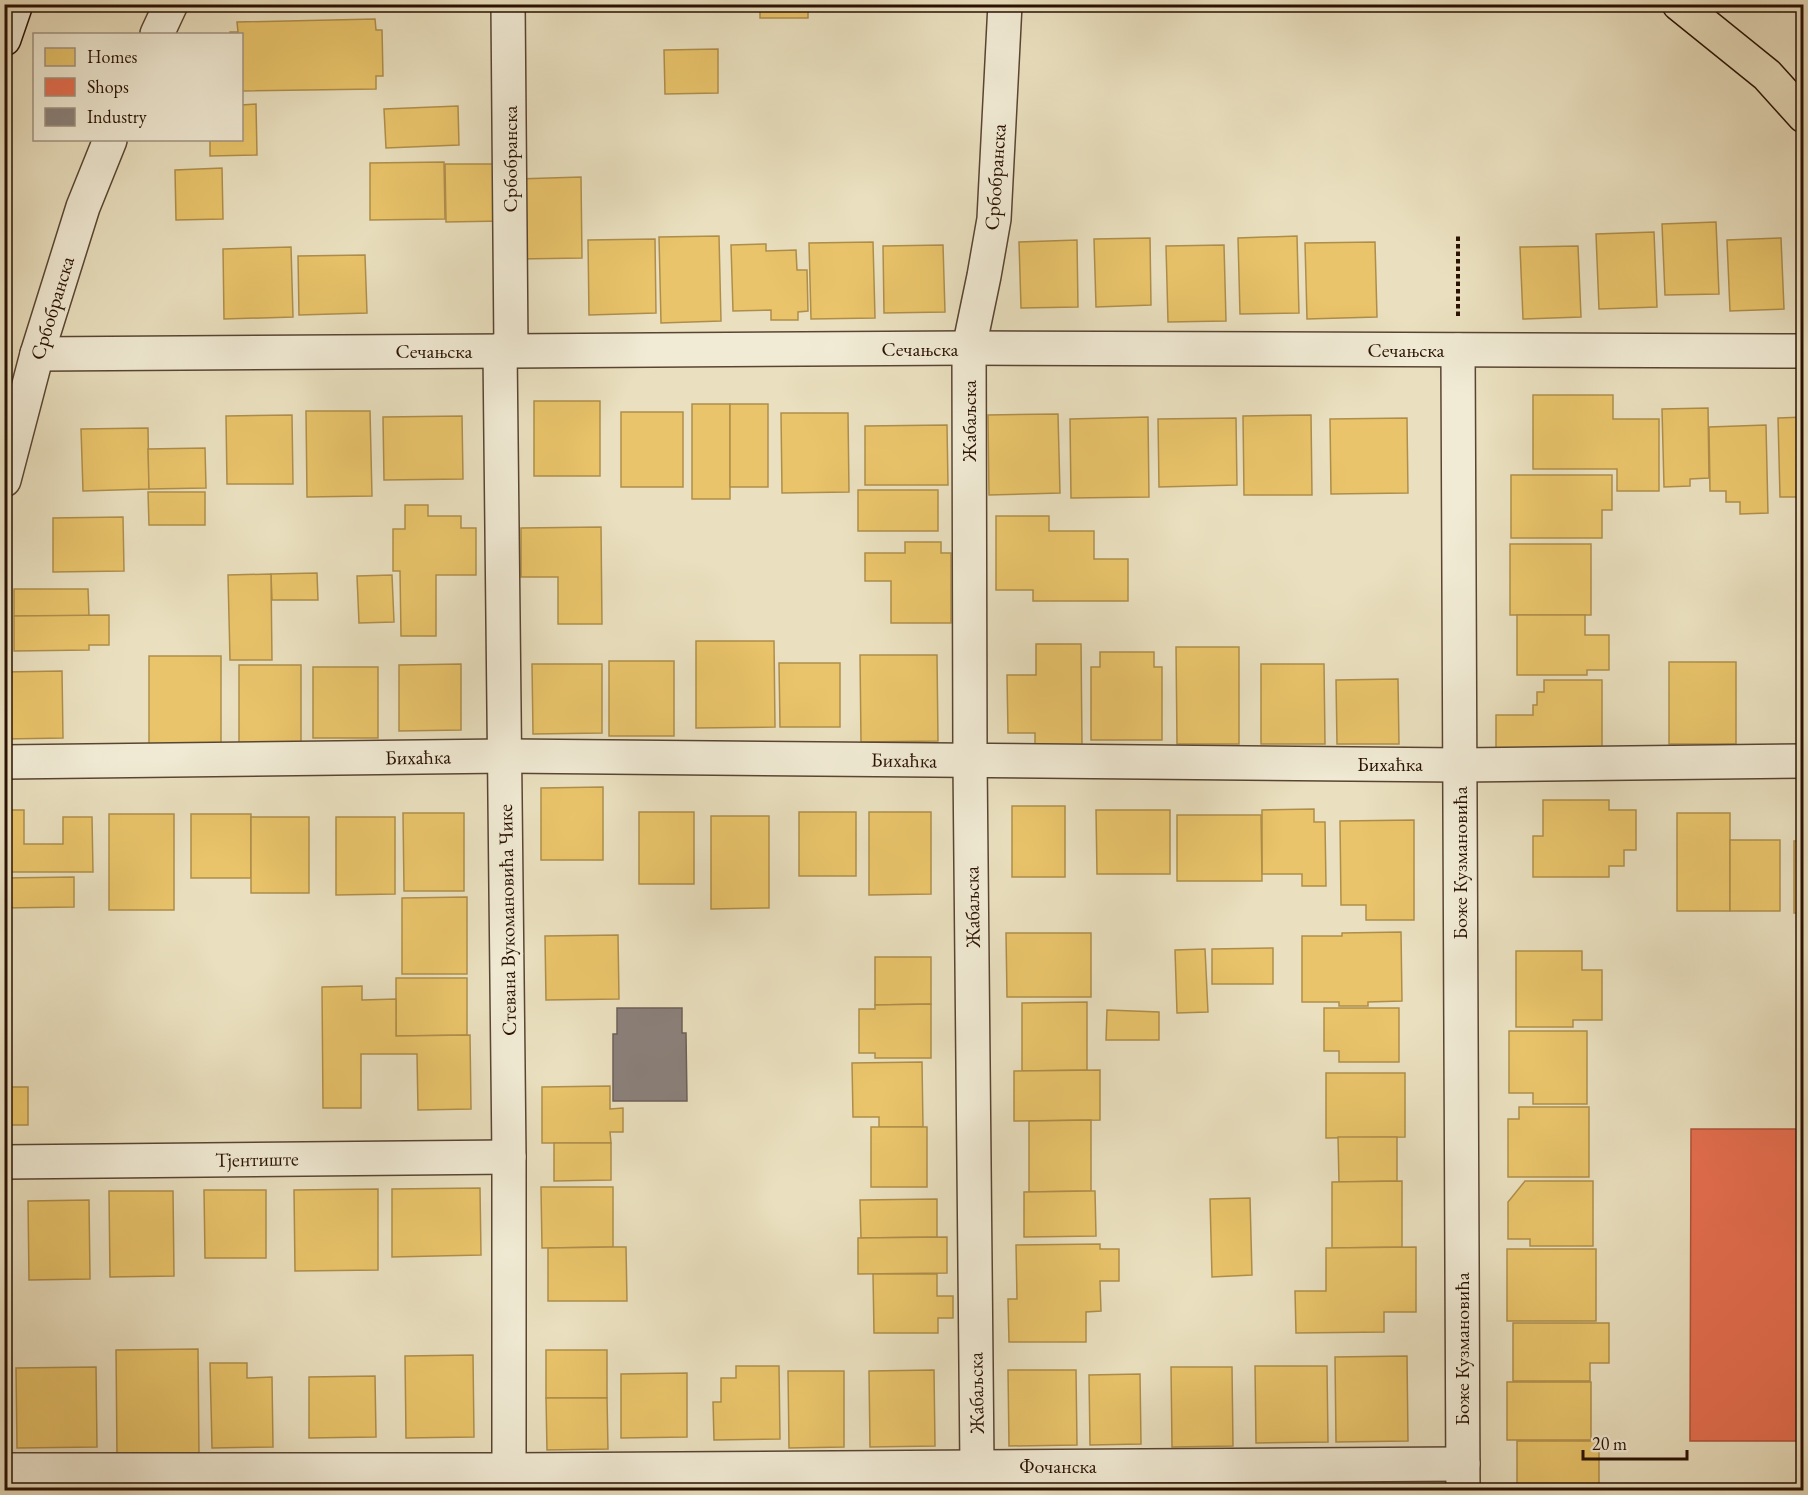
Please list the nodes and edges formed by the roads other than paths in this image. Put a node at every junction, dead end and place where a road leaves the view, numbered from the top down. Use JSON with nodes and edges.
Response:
{"nodes":[{"id":1,"x":16,"y":4,"type":"edge"},
{"id":2,"x":171,"y":4,"type":"edge"},
{"id":3,"x":508,"y":4,"type":"edge"},
{"id":4,"x":1005,"y":4,"type":"edge"},
{"id":5,"x":1678,"y":4,"type":"edge"},
{"id":6,"x":157,"y":33,"type":"edge"},
{"id":7,"x":4,"y":39,"type":"edge"},
{"id":8,"x":1803,"y":116,"type":"edge"},
{"id":9,"x":110,"y":141,"type":"edge"},
{"id":10,"x":969,"y":348,"type":"junction"},
{"id":11,"x":506,"y":350,"type":"junction"},
{"id":12,"x":1458,"y":350,"type":"junction"},
{"id":13,"x":1803,"y":351,"type":"edge"},
{"id":14,"x":37,"y":354,"type":"junction"},
{"id":15,"x":4,"y":480,"type":"edge"},
{"id":16,"x":505,"y":756,"type":"junction"},
{"id":17,"x":970,"y":761,"type":"junction"},
{"id":18,"x":1803,"y":761,"type":"edge"},
{"id":19,"x":4,"y":762,"type":"edge"},
{"id":20,"x":1460,"y":765,"type":"junction"},
{"id":21,"x":509,"y":1157,"type":"junction"},
{"id":22,"x":4,"y":1162,"type":"edge"},
{"id":23,"x":977,"y":1466,"type":"junction"},
{"id":24,"x":4,"y":1470,"type":"edge"},
{"id":25,"x":1463,"y":1477,"type":"edge"},
{"id":26,"x":509,"y":1480,"type":"edge"}],
"edges":[{"from":1,"to":7,"type":"street"},
{"from":2,"to":6,"type":"street"},
{"from":3,"to":11,"type":"street","name":"Србобранска"},
{"from":4,"to":10,"type":"street","name":"Србобранска"},
{"from":5,"to":8,"type":"main road"},
{"from":9,"to":14,"type":"street","name":"Србобранска"},
{"from":10,"to":11,"type":"street","name":"Сечањска"},
{"from":10,"to":12,"type":"street","name":"Сечањска"},
{"from":10,"to":17,"type":"street","name":"Жабаљска"},
{"from":11,"to":14,"type":"street","name":"Сечањска"},
{"from":11,"to":16,"type":"street","name":"Стевана Вукомановића Чике"},
{"from":12,"to":13,"type":"street","name":"Сечањска"},
{"from":12,"to":20,"type":"street","name":"Боже Кузмановића"},
{"from":14,"to":15,"type":"street","name":"Србобранска"},
{"from":16,"to":17,"type":"street","name":"Бихаћка"},
{"from":16,"to":19,"type":"street","name":"Бихаћка"},
{"from":16,"to":21,"type":"street","name":"Стевана Вукомановића Чике"},
{"from":17,"to":20,"type":"street","name":"Бихаћка"},
{"from":17,"to":23,"type":"street","name":"Жабаљска"},
{"from":18,"to":20,"type":"street","name":"Бихаћка"},
{"from":20,"to":25,"type":"street","name":"Боже Кузмановића"},
{"from":21,"to":22,"type":"street","name":"Тјентиште"},
{"from":21,"to":26,"type":"street","name":"Стевана Вукомановића Чике"},
{"from":23,"to":25,"type":"street","name":"Фочанска"},
{"from":23,"to":26,"type":"street","name":"Фочанска"},
{"from":24,"to":26,"type":"street","name":"Фочанска"}]}
